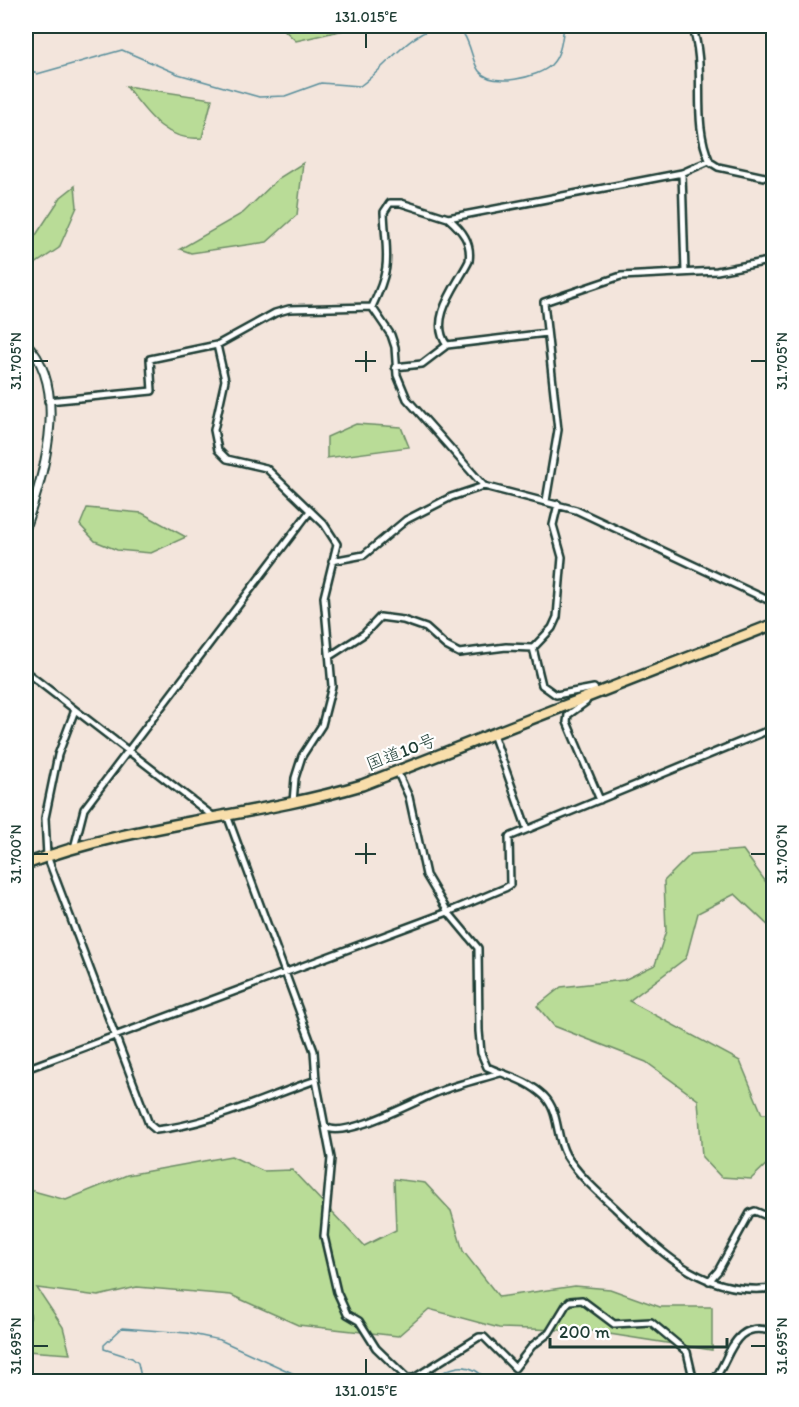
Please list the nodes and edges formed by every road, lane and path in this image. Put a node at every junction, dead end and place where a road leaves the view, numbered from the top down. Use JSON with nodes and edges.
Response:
{"nodes":[{"id":1,"x":692,"y":26,"type":"edge"},
{"id":2,"x":710,"y":161,"type":"junction"},
{"id":3,"x":682,"y":173,"type":"junction"},
{"id":4,"x":774,"y":179,"type":"edge"},
{"id":5,"x":448,"y":218,"type":"junction"},
{"id":6,"x":774,"y":260,"type":"edge"},
{"id":7,"x":685,"y":272,"type":"junction"},
{"id":8,"x":372,"y":307,"type":"junction"},
{"id":9,"x":547,"y":333,"type":"junction"},
{"id":10,"x":26,"y":343,"type":"edge"},
{"id":11,"x":217,"y":345,"type":"junction"},
{"id":12,"x":447,"y":345,"type":"junction"},
{"id":13,"x":395,"y":367,"type":"junction"},
{"id":14,"x":48,"y":401,"type":"junction"},
{"id":15,"x":484,"y":486,"type":"junction"},
{"id":16,"x":546,"y":501,"type":"junction"},
{"id":17,"x":558,"y":504,"type":"junction"},
{"id":18,"x":310,"y":511,"type":"junction"},
{"id":19,"x":26,"y":525,"type":"edge"},
{"id":20,"x":332,"y":561,"type":"junction"},
{"id":21,"x":774,"y":603,"type":"edge"},
{"id":22,"x":774,"y":624,"type":"edge"},
{"id":23,"x":533,"y":648,"type":"junction"},
{"id":24,"x":330,"y":656,"type":"junction"},
{"id":25,"x":26,"y":672,"type":"edge"},
{"id":26,"x":598,"y":693,"type":"junction"},
{"id":27,"x":588,"y":696,"type":"junction"},
{"id":28,"x":75,"y":710,"type":"junction"},
{"id":29,"x":774,"y":728,"type":"edge"},
{"id":30,"x":493,"y":734,"type":"junction"},
{"id":31,"x":127,"y":750,"type":"junction"},
{"id":32,"x":397,"y":771,"type":"junction"},
{"id":33,"x":600,"y":800,"type":"junction"},
{"id":34,"x":293,"y":802,"type":"junction"},
{"id":35,"x":227,"y":815,"type":"junction"},
{"id":36,"x":214,"y":817,"type":"junction"},
{"id":37,"x":527,"y":829,"type":"junction"},
{"id":38,"x":74,"y":848,"type":"junction"},
{"id":39,"x":47,"y":856,"type":"junction"},
{"id":40,"x":26,"y":864,"type":"edge"},
{"id":41,"x":448,"y":912,"type":"junction"},
{"id":42,"x":285,"y":972,"type":"junction"},
{"id":43,"x":115,"y":1036,"type":"junction"},
{"id":44,"x":26,"y":1069,"type":"edge"},
{"id":45,"x":502,"y":1073,"type":"junction"},
{"id":46,"x":316,"y":1080,"type":"junction"},
{"id":47,"x":326,"y":1126,"type":"junction"},
{"id":48,"x":774,"y":1219,"type":"edge"},
{"id":49,"x":709,"y":1281,"type":"junction"},
{"id":50,"x":774,"y":1288,"type":"edge"},
{"id":51,"x":774,"y":1332,"type":"edge"},
{"id":52,"x":694,"y":1382,"type":"edge"},
{"id":53,"x":712,"y":1382,"type":"edge"}],
"edges":[{"from":1,"to":2,"type":"street"},
{"from":2,"to":3,"type":"street"},
{"from":2,"to":4,"type":"street"},
{"from":3,"to":5,"type":"street"},
{"from":3,"to":7,"type":"street"},
{"from":5,"to":8,"type":"street"},
{"from":5,"to":12,"type":"street"},
{"from":6,"to":7,"type":"street"},
{"from":7,"to":9,"type":"street"},
{"from":8,"to":11,"type":"street"},
{"from":8,"to":13,"type":"street"},
{"from":9,"to":12,"type":"street"},
{"from":9,"to":16,"type":"street"},
{"from":10,"to":14,"type":"main road"},
{"from":11,"to":14,"type":"street"},
{"from":11,"to":18,"type":"street"},
{"from":12,"to":13,"type":"street"},
{"from":13,"to":15,"type":"street"},
{"from":14,"to":19,"type":"main road"},
{"from":15,"to":16,"type":"street"},
{"from":15,"to":20,"type":"street"},
{"from":16,"to":17,"type":"street"},
{"from":17,"to":21,"type":"street"},
{"from":17,"to":23,"type":"street"},
{"from":18,"to":20,"type":"street"},
{"from":18,"to":31,"type":"street"},
{"from":20,"to":24,"type":"street"},
{"from":22,"to":26,"type":"highway","name":"国道10号"},
{"from":23,"to":24,"type":"street"},
{"from":23,"to":26,"type":"street"},
{"from":24,"to":34,"type":"street"},
{"from":25,"to":28,"type":"street"},
{"from":26,"to":27,"type":"highway","name":"国道10号"},
{"from":27,"to":30,"type":"highway","name":"国道10号"},
{"from":27,"to":33,"type":"street"},
{"from":28,"to":31,"type":"street"},
{"from":28,"to":39,"type":"street"},
{"from":29,"to":33,"type":"street"},
{"from":30,"to":32,"type":"highway","name":"国道10号"},
{"from":30,"to":37,"type":"street"},
{"from":31,"to":36,"type":"street"},
{"from":31,"to":38,"type":"street"},
{"from":32,"to":34,"type":"highway","name":"国道10号"},
{"from":32,"to":41,"type":"street"},
{"from":33,"to":37,"type":"street"},
{"from":34,"to":35,"type":"highway","name":"国道10号"},
{"from":35,"to":36,"type":"highway","name":"国道10号"},
{"from":35,"to":42,"type":"street"},
{"from":36,"to":38,"type":"highway","name":"国道10号"},
{"from":37,"to":41,"type":"street"},
{"from":38,"to":39,"type":"highway","name":"国道10号"},
{"from":39,"to":40,"type":"highway","name":"国道10号"},
{"from":39,"to":43,"type":"street"},
{"from":41,"to":42,"type":"street"},
{"from":41,"to":45,"type":"street"},
{"from":42,"to":43,"type":"street"},
{"from":42,"to":46,"type":"street"},
{"from":43,"to":44,"type":"street"},
{"from":43,"to":46,"type":"street"},
{"from":45,"to":47,"type":"street"},
{"from":45,"to":49,"type":"street"},
{"from":46,"to":47,"type":"street"},
{"from":47,"to":52,"type":"street"},
{"from":48,"to":49,"type":"street"},
{"from":49,"to":50,"type":"street"},
{"from":51,"to":53,"type":"street"}]}
